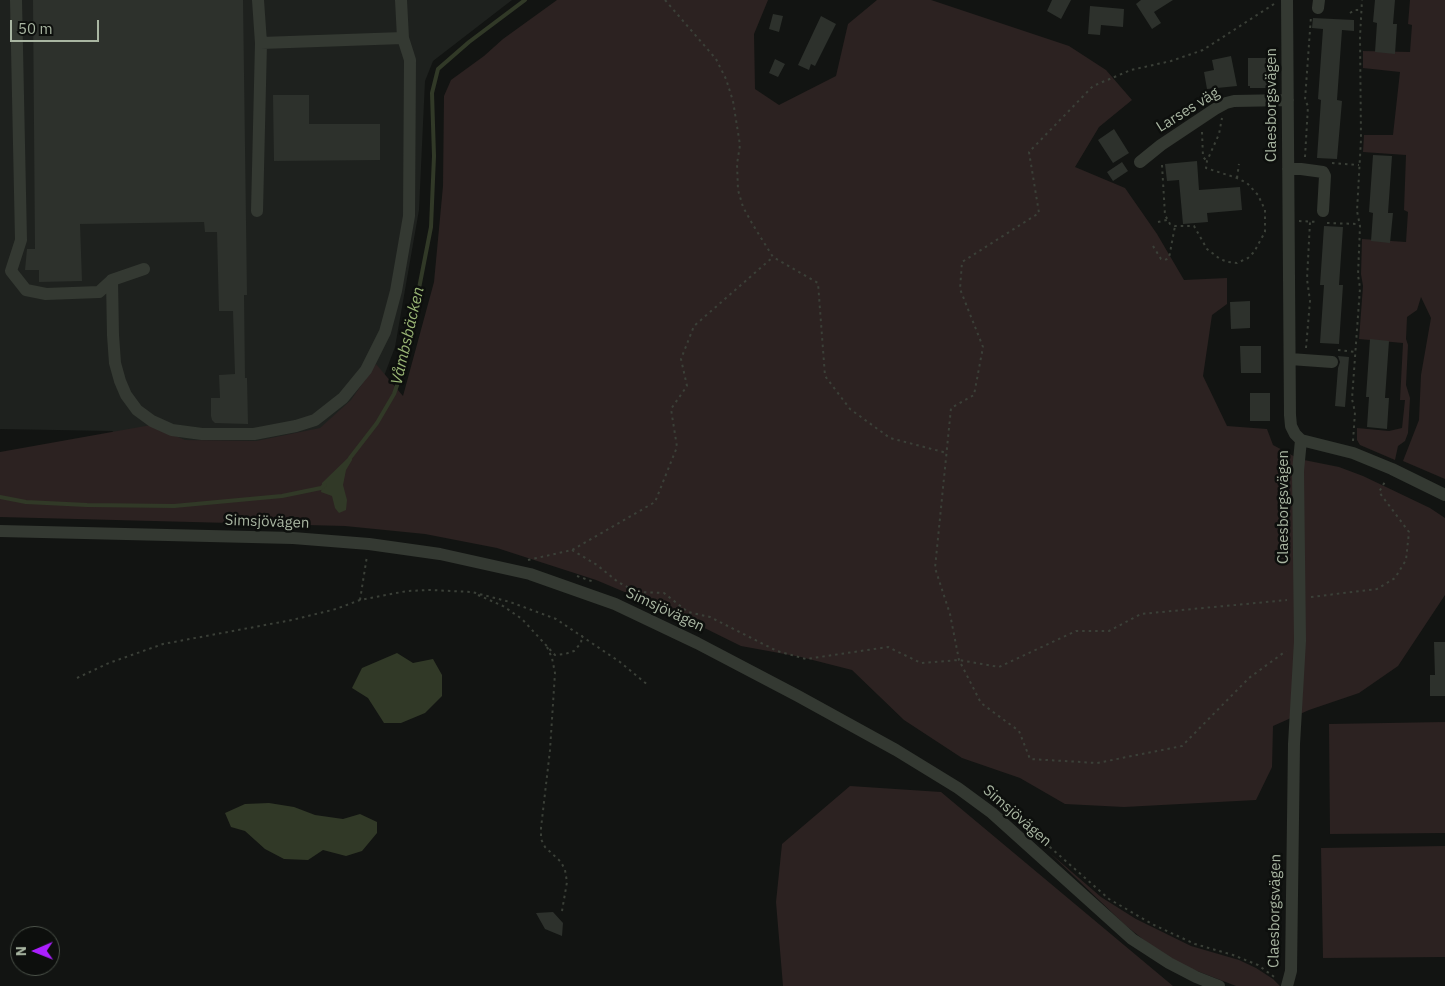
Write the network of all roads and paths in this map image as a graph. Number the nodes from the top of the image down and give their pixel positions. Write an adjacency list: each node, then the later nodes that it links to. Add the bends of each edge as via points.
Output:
1 (16, 0): 31 (street, via 21,240 11,271 26,290 46,294 100,292)
2 (258, 0): 12 (street)
3 (401, 0): 11 (street)
4 (665, 0): 29 (path, via 716,59 726,79 740,145 738,190 743,207)
5 (1280, 0): 36 (path, via 1203,50 1131,70 1093,86 1029,152 1039,213 962,262 960,289 983,347 974,395 951,408)
6 (1287, 0): 13 (street, Claesborgsvägen)
7 (1362, 0): 9 (path)
8 (1318, 4): 20 (path, via 1310,16 1304,161)
9 (1361, 10): 10 (path); 37 (path, via 1357,211 1360,288 1352,399 1355,412)
10 (1350, 13)
11 (403, 38): 12 (street); 31 (street, via 410,60 409,216 385,332 366,370 343,398 315,420 254,434 202,434 172,430 152,421 137,410 120,381 115,363)
12 (261, 44): 22 (street)
13 (1288, 100): 14 (street, Larses väg); 20 (street, Claesborgsvägen)
14 (1224, 104): 15 (street, Larses väg); 16 (path, via 1219,134)
15 (1200, 119): 16 (path, via 1203,157); 17 (street, Larses väg)
16 (1207, 161): 21 (path, via 1206,168)
17 (1140, 162)
18 (1239, 164): 21 (path)
19 (1162, 165): 24 (path)
20 (1295, 169): 23 (street, via 1323,172); 33 (street, Claesborgsvägen)
21 (1237, 178): 27 (path, via 1258,195 1265,210 1265,232 1248,258 1237,263 1220,259 1207,249 1194,226)
22 (257, 211)
23 (1323, 211)
24 (1167, 220): 25 (path); 27 (path)
25 (1158, 222)
26 (1310, 222): 32 (path, via 1306,279 1310,301)
27 (1174, 226): 28 (path, via 1169,258 1161,260)
28 (1153, 246)
29 (773, 257): 36 (path, via 818,283 825,376 850,409 890,438); 42 (path, via 694,326 680,359 687,386 671,409 677,446 655,502)
30 (144, 270): 31 (street)
31 (112, 280)
32 (1306, 348)
33 (1290, 359): 34 (street); 35 (street, Claesborgsvägen, via 1290,420 1294,434)
34 (1332, 362)
35 (1301, 440): 37 (street); 47 (street, Claesborgsvägen, via 1298,471)
36 (947, 453): 52 (path, via 935,568 950,614)
37 (1353, 453): 38 (street)
38 (1392, 469): 39 (street); 47 (path, via 1380,492 1409,532 1406,560 1396,578 1377,589)
39 (1445, 495)
40 (0, 531): 41 (street, Simsjövägen, via 293,538)
41 (369, 544): 48 (path); 58 (street, Simsjövägen, via 440,554 530,574 615,604 697,643 896,750 958,788 992,813 1132,939 1169,964)
42 (572, 550): 43 (path, via 526,561); 52 (path, via 637,592 664,593 688,612 710,617 777,651 806,658 888,647 921,663)
43 (536, 564)
44 (571, 575): 45 (path)
45 (598, 584)
46 (472, 592): 48 (path, via 407,591); 49 (path, via 556,619); 51 (path, via 522,619)
47 (1301, 599): 50 (street, Claesborgsvägen); 52 (path, via 1141,614 1109,631 1076,631 999,667)
48 (360, 600): 53 (path, via 292,620 163,644)
49 (582, 635): 51 (path, via 582,643 574,651 555,654); 54 (path)
50 (1300, 641): 52 (path, via 1249,678 1182,746 1097,763 1030,759 1019,731 981,703); 57 (street, Claesborgsvägen, via 1294,744 1291,971)
51 (547, 648): 56 (path, via 555,672 541,839 565,870 567,882)
52 (959, 660)
53 (77, 678)
54 (650, 686)
55 (1030, 830): 57 (path, via 1109,899 1195,944 1258,965)
56 (562, 911)
57 (1282, 983)
58 (1219, 986)

